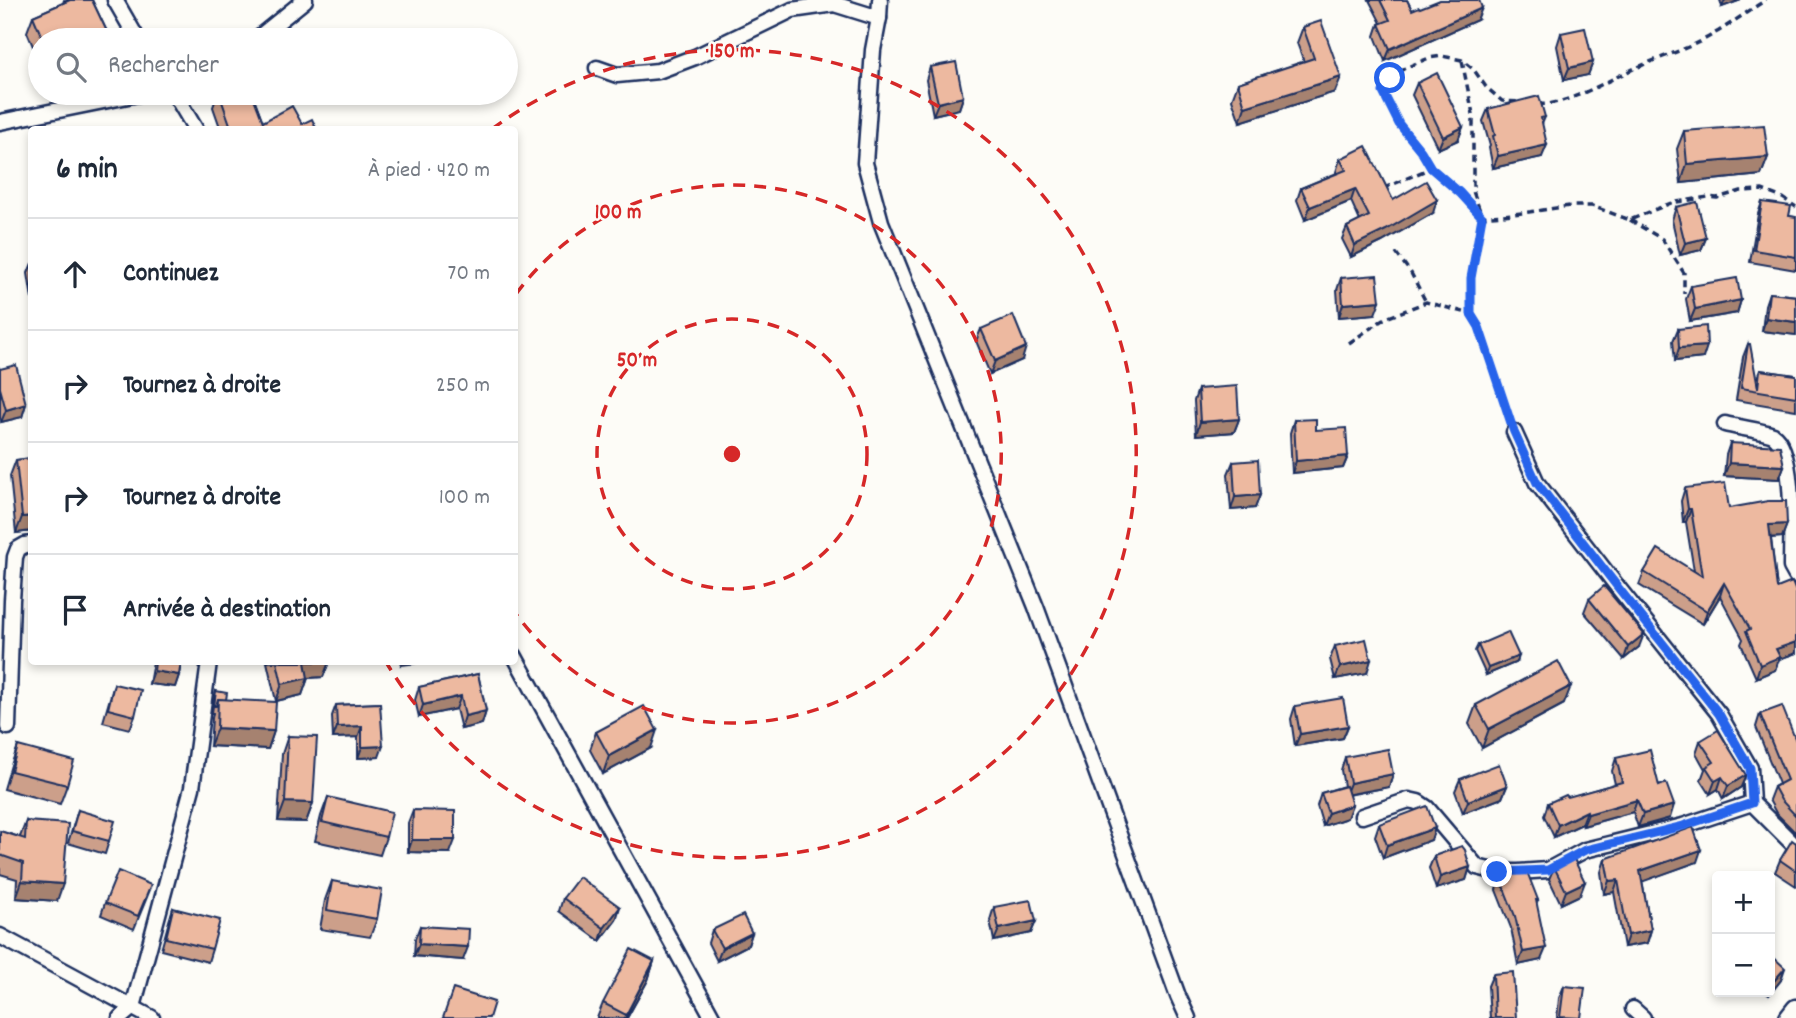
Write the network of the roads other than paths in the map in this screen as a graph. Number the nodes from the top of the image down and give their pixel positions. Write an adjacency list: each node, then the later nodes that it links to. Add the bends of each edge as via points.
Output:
1 (115, 0): 5 (street)
2 (305, 0): 6 (street)
3 (880, 0): 4 (street)
4 (879, 18): 7 (street, via 834,4 792,10 658,71 617,75); 28 (street, via 865,163 881,222 1036,607)
5 (131, 28)
6 (270, 28)
7 (597, 68)
8 (84, 105): 10 (street)
9 (181, 105): 11 (street)
10 (0, 122)
11 (195, 126)
12 (1725, 424): 15 (street, via 1771,434 1786,449 1793,482 1790,567)
13 (1514, 432): 19 (street, via 1537,483 1719,714 1750,768)
14 (28, 545): 18 (street, via 15,557)
15 (1796, 576)
16 (518, 662): 27 (street)
17 (209, 665): 23 (street, via 192,788)
18 (8, 727)
19 (1752, 803): 20 (street, via 1585,850 1548,870 1518,872 1476,867 1418,802 1409,800); 21 (street)
20 (1362, 816)
21 (1796, 847)
22 (0, 936): 23 (street)
23 (133, 1007): 25 (street); 26 (street)
24 (1796, 1009): 29 (street)
25 (120, 1018)
26 (152, 1018)
27 (713, 1018)
28 (1188, 1018)
29 (1789, 1018)

